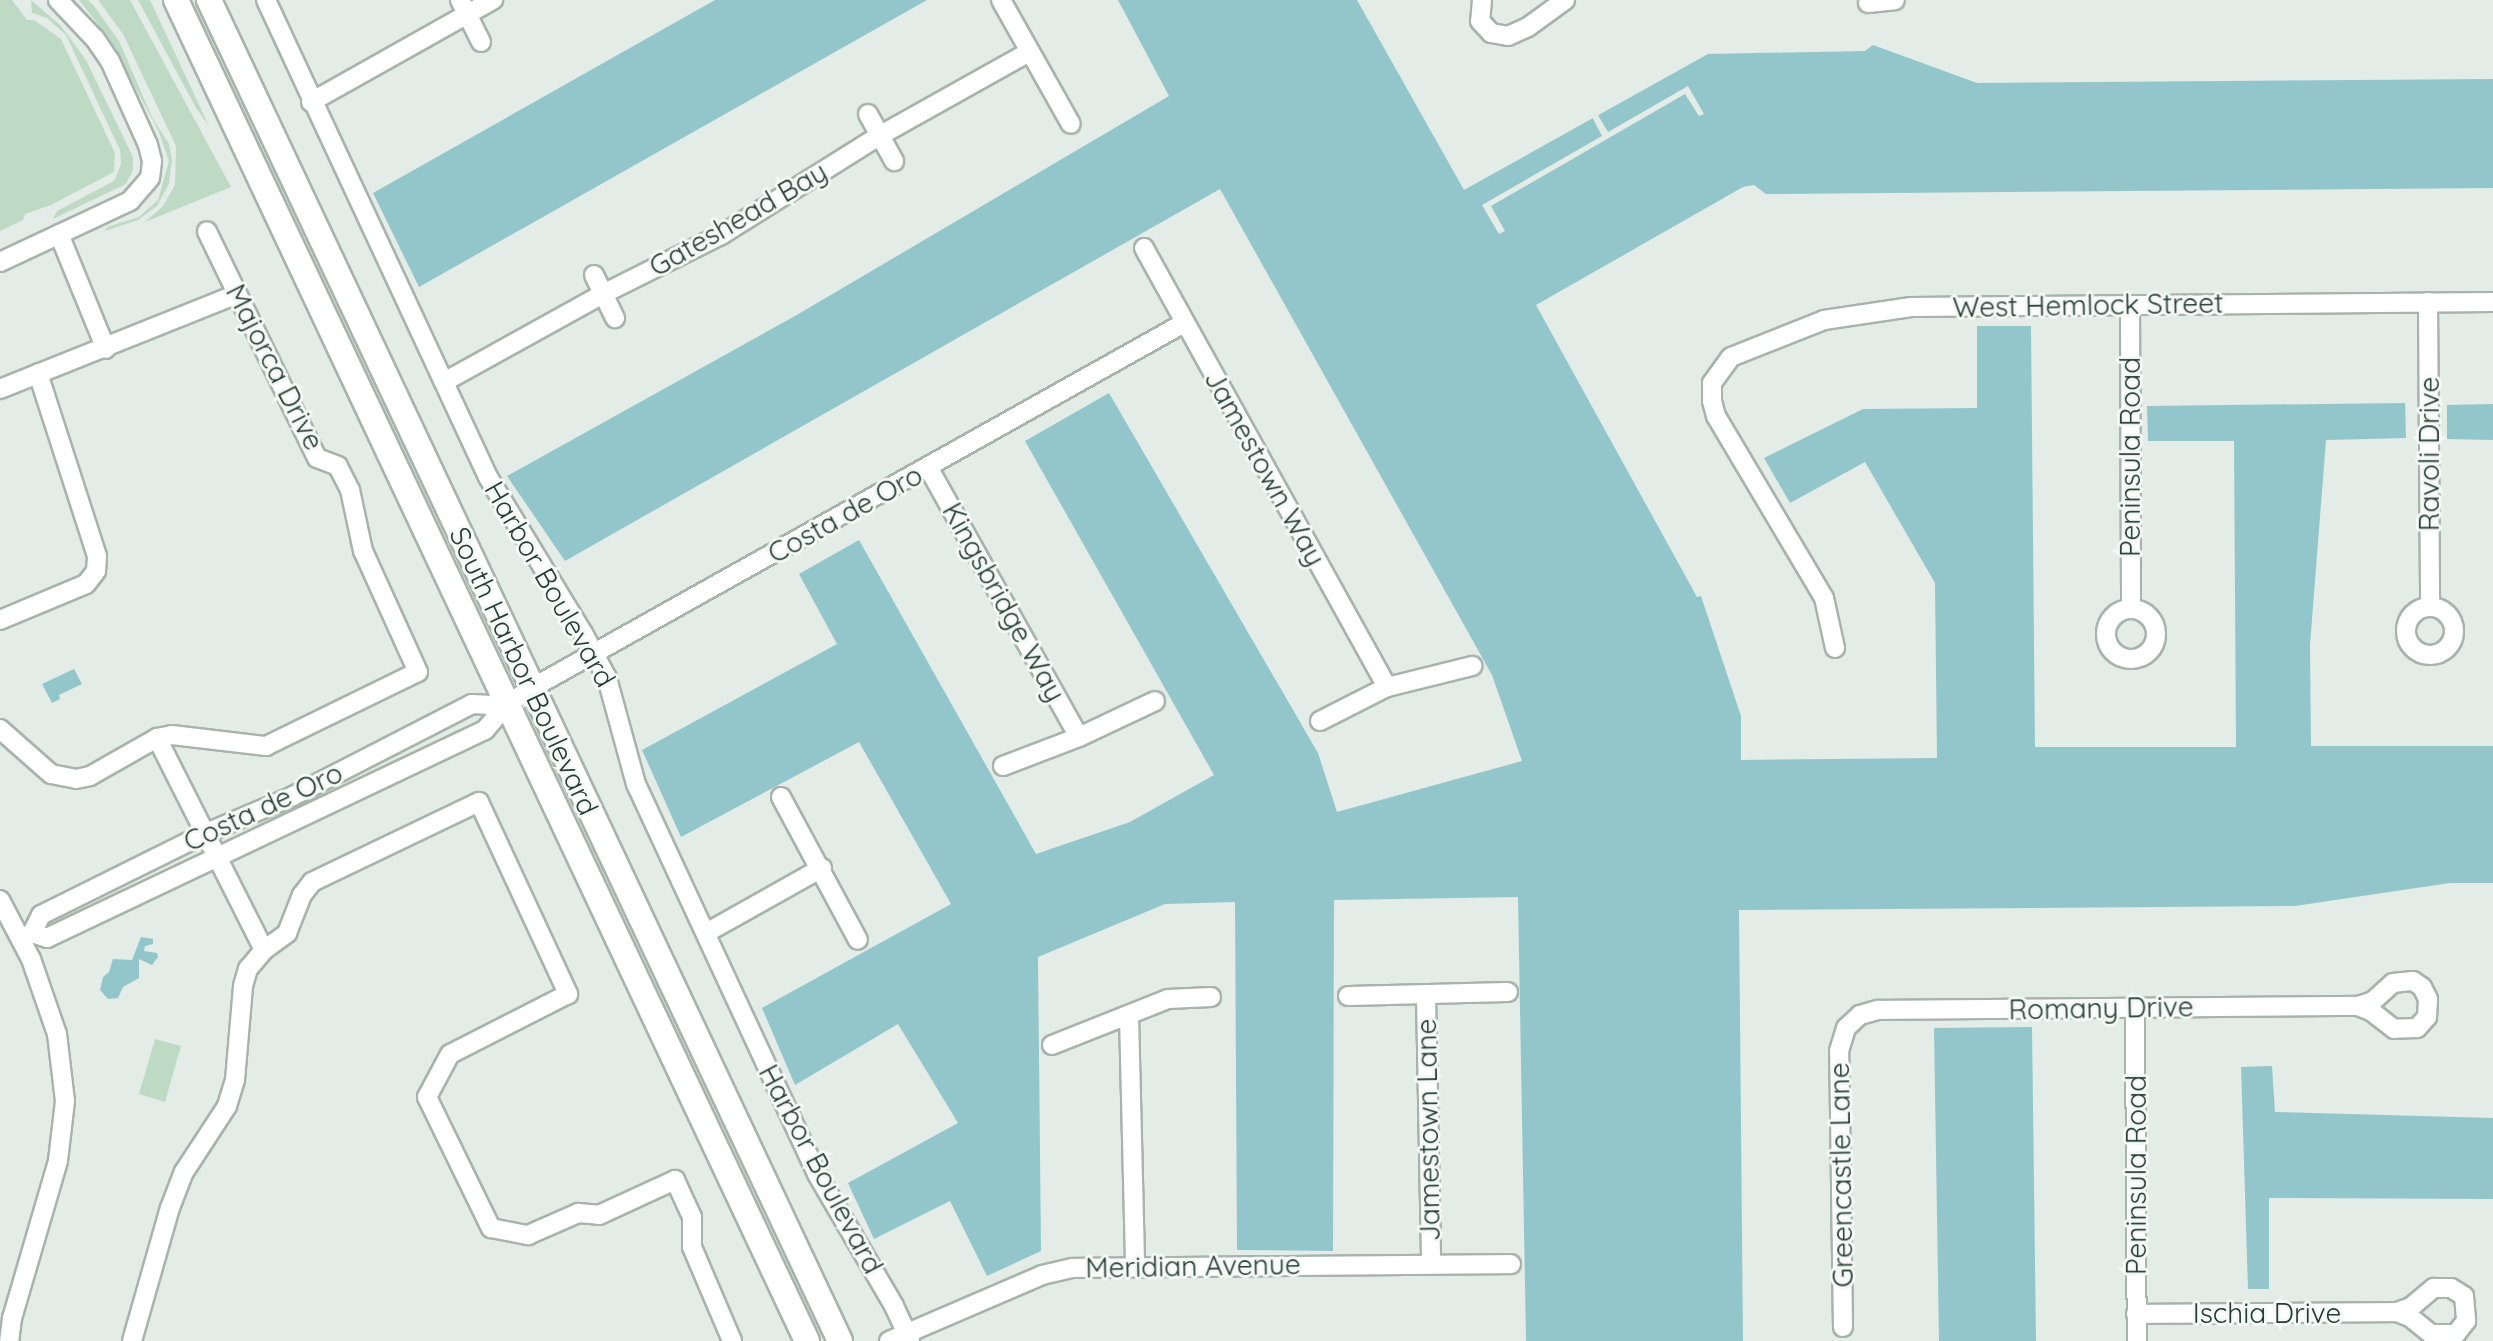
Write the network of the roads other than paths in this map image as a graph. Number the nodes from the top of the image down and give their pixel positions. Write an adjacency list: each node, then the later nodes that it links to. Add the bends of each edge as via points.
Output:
1 (58, 0): 20 (street, via 110,61 152,161 150,178 130,201)
2 (176, 0): 45 (main road, South Harbor Boulevard)
3 (209, 0): 43 (main road, South Harbor Boulevard)
4 (266, 0): 14 (street, Harbor Boulevard)
5 (493, 0): 11 (street)
6 (1001, 0): 13 (street)
7 (1482, 0): 8 (street, via 1480,21 1491,33 1508,36)
8 (1565, 0)
9 (1895, 0): 10 (street)
10 (1868, 3)
11 (464, 7): 12 (street); 14 (street)
12 (481, 42)
13 (1029, 52): 16 (street); 17 (street, Gateshead Bay)
14 (311, 102): 33 (street, Harbor Boulevard)
15 (868, 114): 17 (street)
16 (1071, 124)
17 (879, 136): 18 (street); 25 (street, Gateshead Bay, via 721,235)
18 (894, 161)
19 (207, 231): 24 (street, Majorca Drive)
20 (59, 234): 22 (street); 31 (street)
21 (1144, 248): 30 (street, Jamestown Way)
22 (0, 262)
23 (594, 275): 25 (street)
24 (237, 294): 31 (street); 49 (street, Majorca Drive, via 317,458 338,466 350,490 363,551 418,672 266,746 185,734)
25 (603, 294): 29 (street); 33 (street, Gateshead Bay)
26 (2428, 302): 27 (street, West Hemlock Street); 28 (street, West Hemlock Street); 36 (street, Ravoli Drive)
27 (2493, 302)
28 (2130, 305): 37 (street, Peninsula Road); 39 (street, West Hemlock Street, via 1911,307 1855,313 1731,357 1717,373 1711,389 1716,416 1824,598)
29 (615, 318)
30 (1184, 323): 35 (street, Costa de Oro); 42 (street, Jamestown Way)
31 (106, 349): 32 (street)
32 (38, 373): 34 (street); 38 (street, via 97,556 96,571 86,584)
33 (444, 382): 40 (street, Harbor Boulevard, via 488,477)
34 (0, 389)
35 (928, 467): 40 (street, Costa de Oro); 48 (street, Kingsbridge Way)
36 (2430, 607)
37 (2131, 609)
38 (0, 620)
39 (1835, 648)
40 (595, 655): 43 (street, Costa de Oro); 56 (street, Harbor Boulevard, via 617,704 636,784)
41 (1472, 666): 42 (street)
42 (1387, 687): 46 (street)
43 (532, 688): 45 (street, Costa de Oro); 80 (main road, South Harbor Boulevard)
44 (1155, 701): 48 (street)
45 (505, 706): 52 (street, Costa de Oro, via 472,704 293,796); 53 (street, Costa de Oro, via 485,730); 79 (main road, South Harbor Boulevard)
46 (1320, 721)
47 (0, 729): 49 (street, via 51,774 76,779)
48 (1079, 737): 50 (street)
49 (157, 738): 52 (street)
50 (1003, 766)
51 (781, 797): 54 (street)
52 (204, 834): 53 (street); 57 (street, Costa de Oro, via 41,915)
53 (216, 858): 57 (street, Costa de Oro, via 47,938); 59 (street)
54 (822, 868): 56 (street); 58 (street)
55 (0, 900): 57 (street)
56 (706, 933): 75 (street, Harbor Boulevard, via 817,1174 894,1306)
57 (27, 936): 76 (street, via 57,1034 65,1101 58,1161)
58 (858, 940)
59 (264, 950): 77 (street, via 248,969 243,986 235,1080 227,1106 184,1172); 78 (street, via 287,933 312,882 479,802 568,994 450,1054 427,1097 491,1228 528,1235 578,1213 599,1215 675,1180 692,1217 692,1247)
60 (1508, 992): 62 (street, Jamestown Lane)
61 (1348, 996): 62 (street, Jamestown Lane)
62 (1426, 996): 69 (street, Jamestown Lane)
63 (1211, 997): 66 (street, via 1168,999)
64 (2358, 1006): 65 (street, Romany Drive)
65 (2135, 1008): 67 (street, Romany Drive, via 1878,1010); 73 (street, Peninsula Road)
66 (1129, 1016): 68 (street); 71 (street)
67 (1849, 1025): 74 (street, Greencastle Lane, via 1839,1051)
68 (1052, 1045)
69 (1431, 1264): 70 (street, Meridian Avenue); 71 (street, Meridian Avenue)
70 (1511, 1264)
71 (1135, 1266): 75 (street, Meridian Avenue, via 1072,1268 1042,1275)
72 (2397, 1312): 73 (street, Ischia Drive)
73 (2136, 1314): 81 (street, Peninsula Road)
74 (1843, 1327)
75 (902, 1338)
76 (9, 1341)
77 (132, 1341)
78 (732, 1341)
79 (807, 1341)
80 (840, 1341)
81 (2137, 1341)

